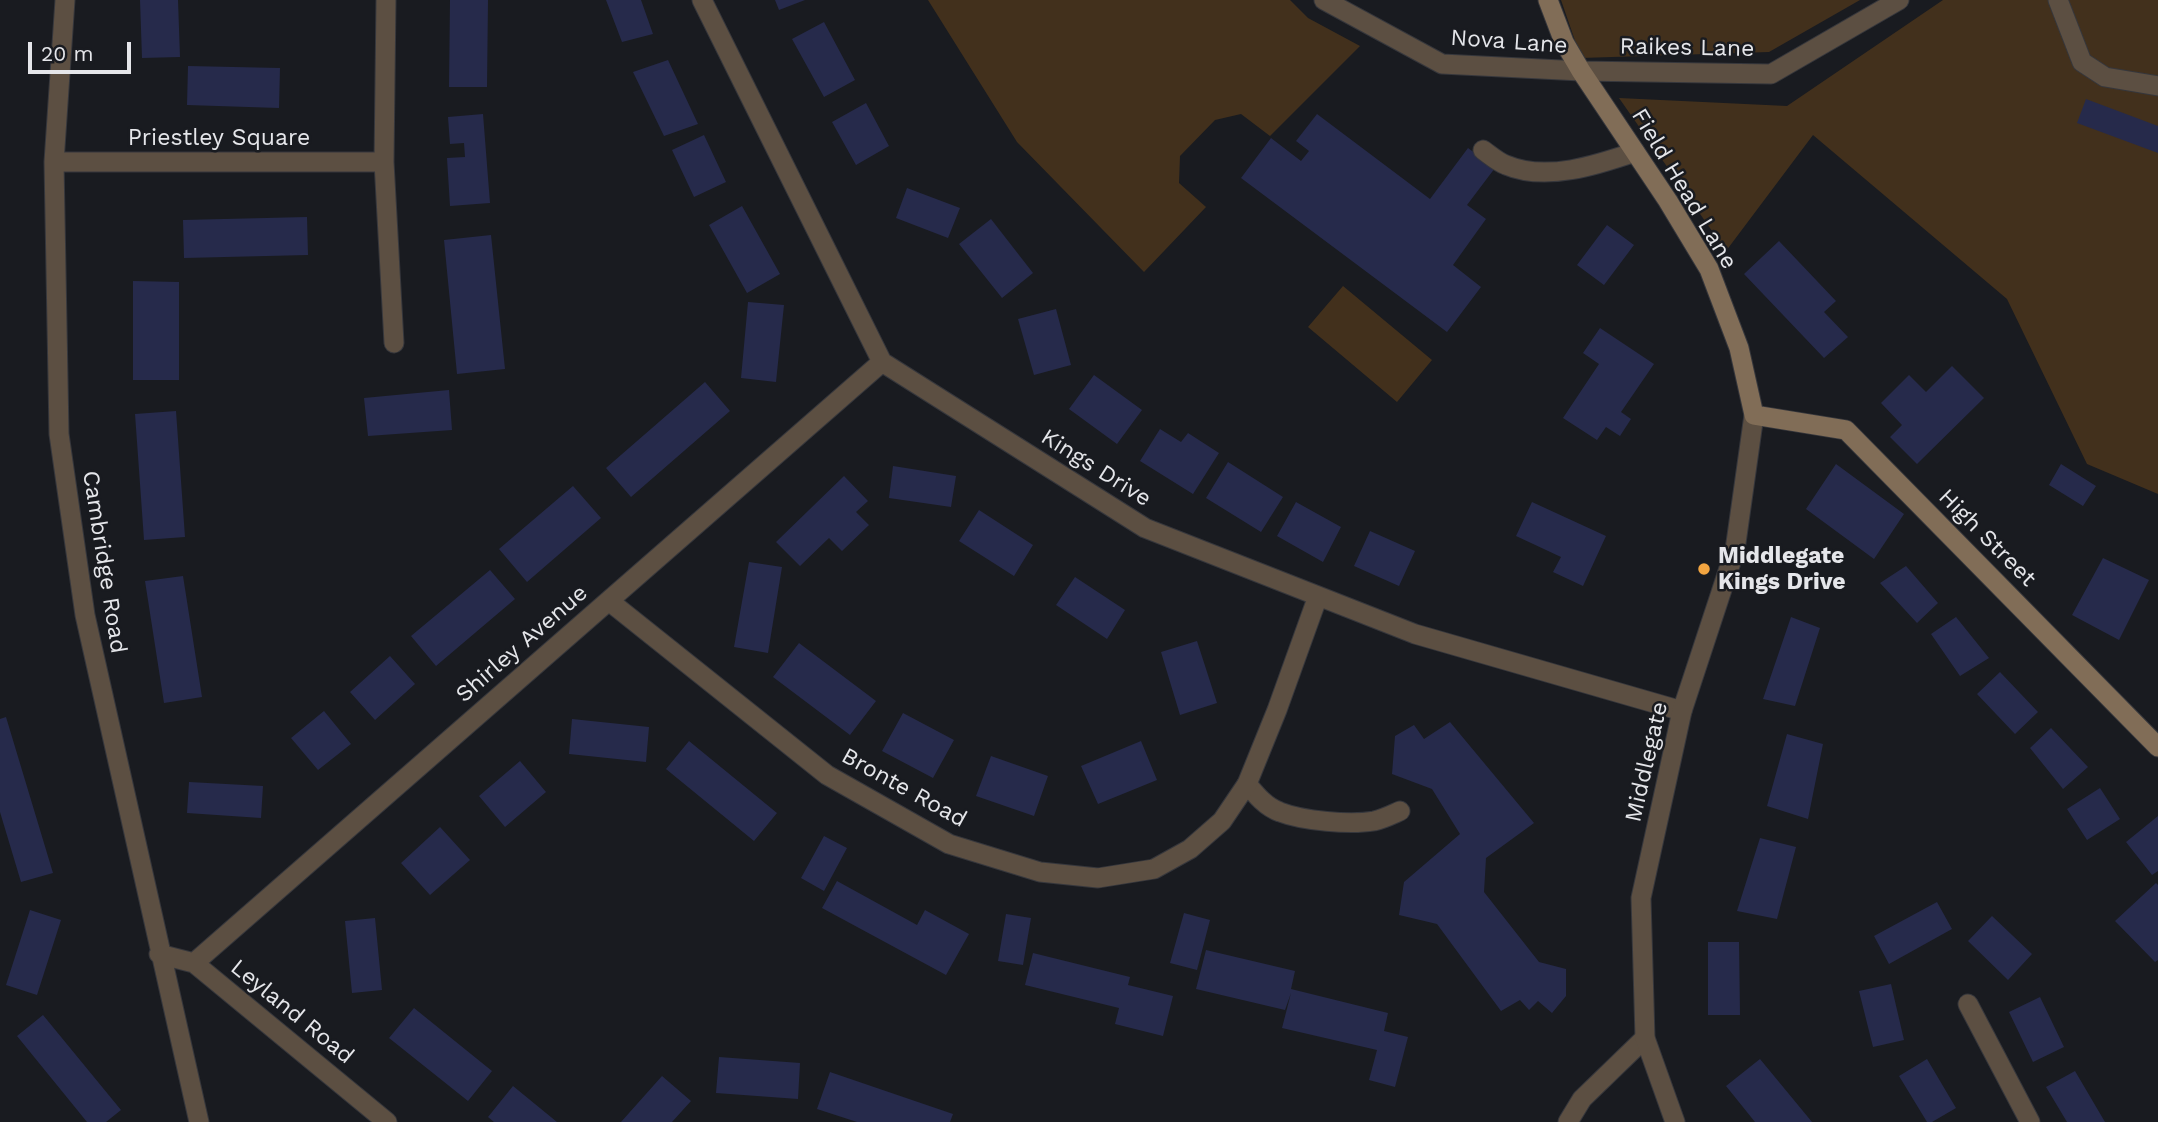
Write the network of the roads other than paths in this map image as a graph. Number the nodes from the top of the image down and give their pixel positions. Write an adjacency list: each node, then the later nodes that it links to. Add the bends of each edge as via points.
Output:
1 (65, 0): 13 (street, Cambridge Road)
2 (386, 0): 12 (street)
3 (702, 0): 15 (street)
4 (1324, 0): 8 (street, Nova Lane, via 1442,64)
5 (1548, 0): 8 (main road, Field Head Lane)
6 (1899, 0): 8 (street, Raikes Lane, via 1771,74)
7 (2058, 0): 9 (street, via 2082,62 2105,77)
8 (1581, 71): 11 (main road, Field Head Lane)
9 (2158, 86)
10 (1483, 150): 11 (street, via 1506,166 1534,171 1566,171)
11 (1635, 152): 16 (main road, Field Head Lane, via 1709,269 1739,348)
12 (384, 162): 13 (street, Priestley Square); 14 (street)
13 (54, 163): 23 (street, Cambridge Road, via 59,434 85,615)
14 (394, 343)
15 (882, 362): 17 (street, Kings Drive, via 1145,528); 18 (street, Shirley Avenue)
16 (1754, 415): 19 (street, Middlegate, via 1735,550); 20 (main road, High Street, via 1846,430)
17 (1318, 596): 19 (street, Kings Drive, via 1415,634); 21 (street, Bronte Road)
18 (609, 601): 21 (street, Bronte Road, via 827,775 949,844 1040,872 1098,878 1154,869 1190,849 1222,821); 24 (street, Shirley Avenue)
19 (1682, 710): 26 (street, Middlegate, via 1641,898)
20 (2158, 747)
21 (1247, 784): 22 (street, via 1267,805 1296,816 1361,822)
22 (1399, 811)
23 (159, 954): 24 (street, Leyland Road); 27 (street, Cambridge Road)
24 (194, 963): 28 (street, Leyland Road)
25 (1968, 1004): 31 (street)
26 (1645, 1038): 29 (street, via 1582,1099); 30 (street, Middlegate)
27 (199, 1122)
28 (387, 1122)
29 (1568, 1122)
30 (1675, 1122)
31 (2030, 1122)

